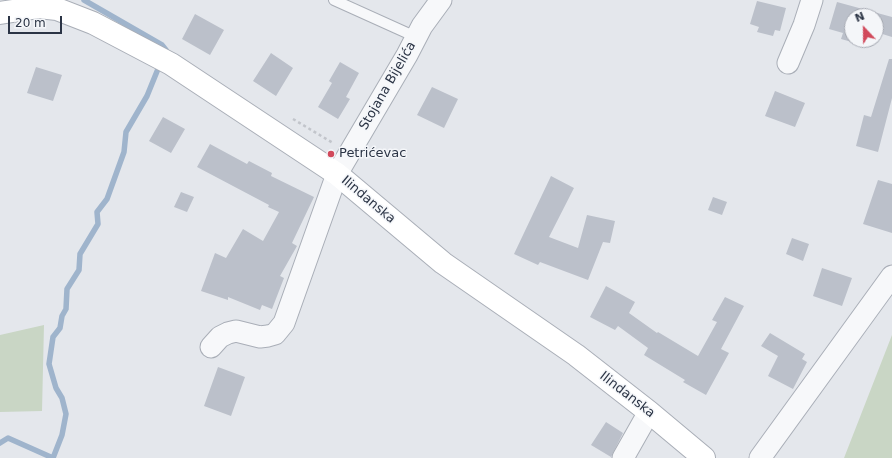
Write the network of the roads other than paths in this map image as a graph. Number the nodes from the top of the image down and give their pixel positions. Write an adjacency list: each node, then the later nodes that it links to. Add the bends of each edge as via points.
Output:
1 (334, 0): 5 (lane)
2 (441, 0): 5 (street, Stojana Bijelića)
3 (812, 0): 6 (street)
4 (0, 13): 7 (street, Ilindanska, via 39,7 57,9 93,23 171,64)
5 (416, 37): 7 (street, Stojana Bijelića)
6 (788, 63)
7 (337, 174): 9 (street, Stojana Bijelića, via 284,323 275,334 268,336 260,337 236,331 228,333); 10 (street, Ilindanska, via 443,263 576,355)
8 (892, 276): 13 (street)
9 (211, 347)
10 (649, 412): 11 (street); 12 (street, Ilindanska)
11 (623, 458)
12 (704, 458)
13 (760, 458)

